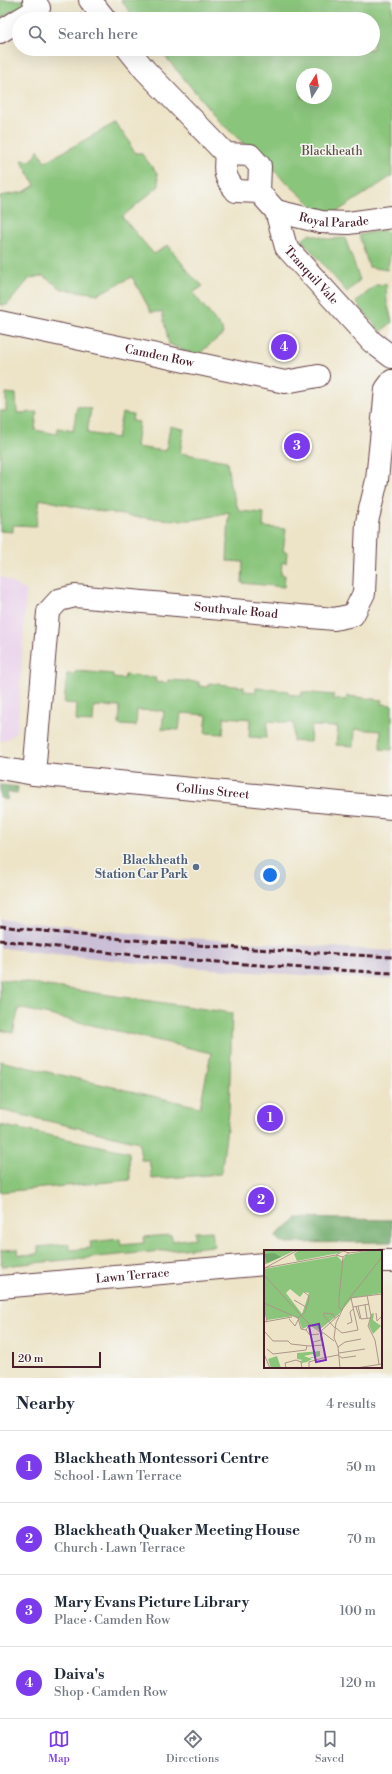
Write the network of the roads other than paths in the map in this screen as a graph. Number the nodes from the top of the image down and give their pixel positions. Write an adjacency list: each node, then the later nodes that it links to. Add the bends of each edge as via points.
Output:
1 (34, 0): 3 (street, via 39,8)
2 (90, 0): 4 (street)
3 (33, 12)
4 (99, 12)
5 (12, 25): 6 (street)
6 (0, 32)
7 (134, 56): 8 (street)
8 (226, 154): 9 (street, via 226,179 236,191); 9 (street, via 250,155 260,166)
9 (259, 192): 10 (street, Tranquil Vale)
10 (276, 211): 11 (street, Royal Parade, via 321,222 348,223); 13 (street, Tranquil Vale, via 286,247 368,338)
11 (392, 217)
12 (0, 322): 14 (street, Camden Row, via 285,382)
13 (392, 357)
14 (318, 376)
15 (392, 382): 17 (street, Southvale Road, via 386,388 377,480 367,522 364,593 353,615 334,618 75,596 59,600 48,612)
16 (0, 768): 17 (street, Collins Street)
17 (34, 774): 18 (street, Collins Street)
18 (392, 808)
19 (392, 1260): 20 (street)
20 (382, 1261)
21 (258, 1265): 22 (street, Lawn Terrace)
22 (0, 1287)

